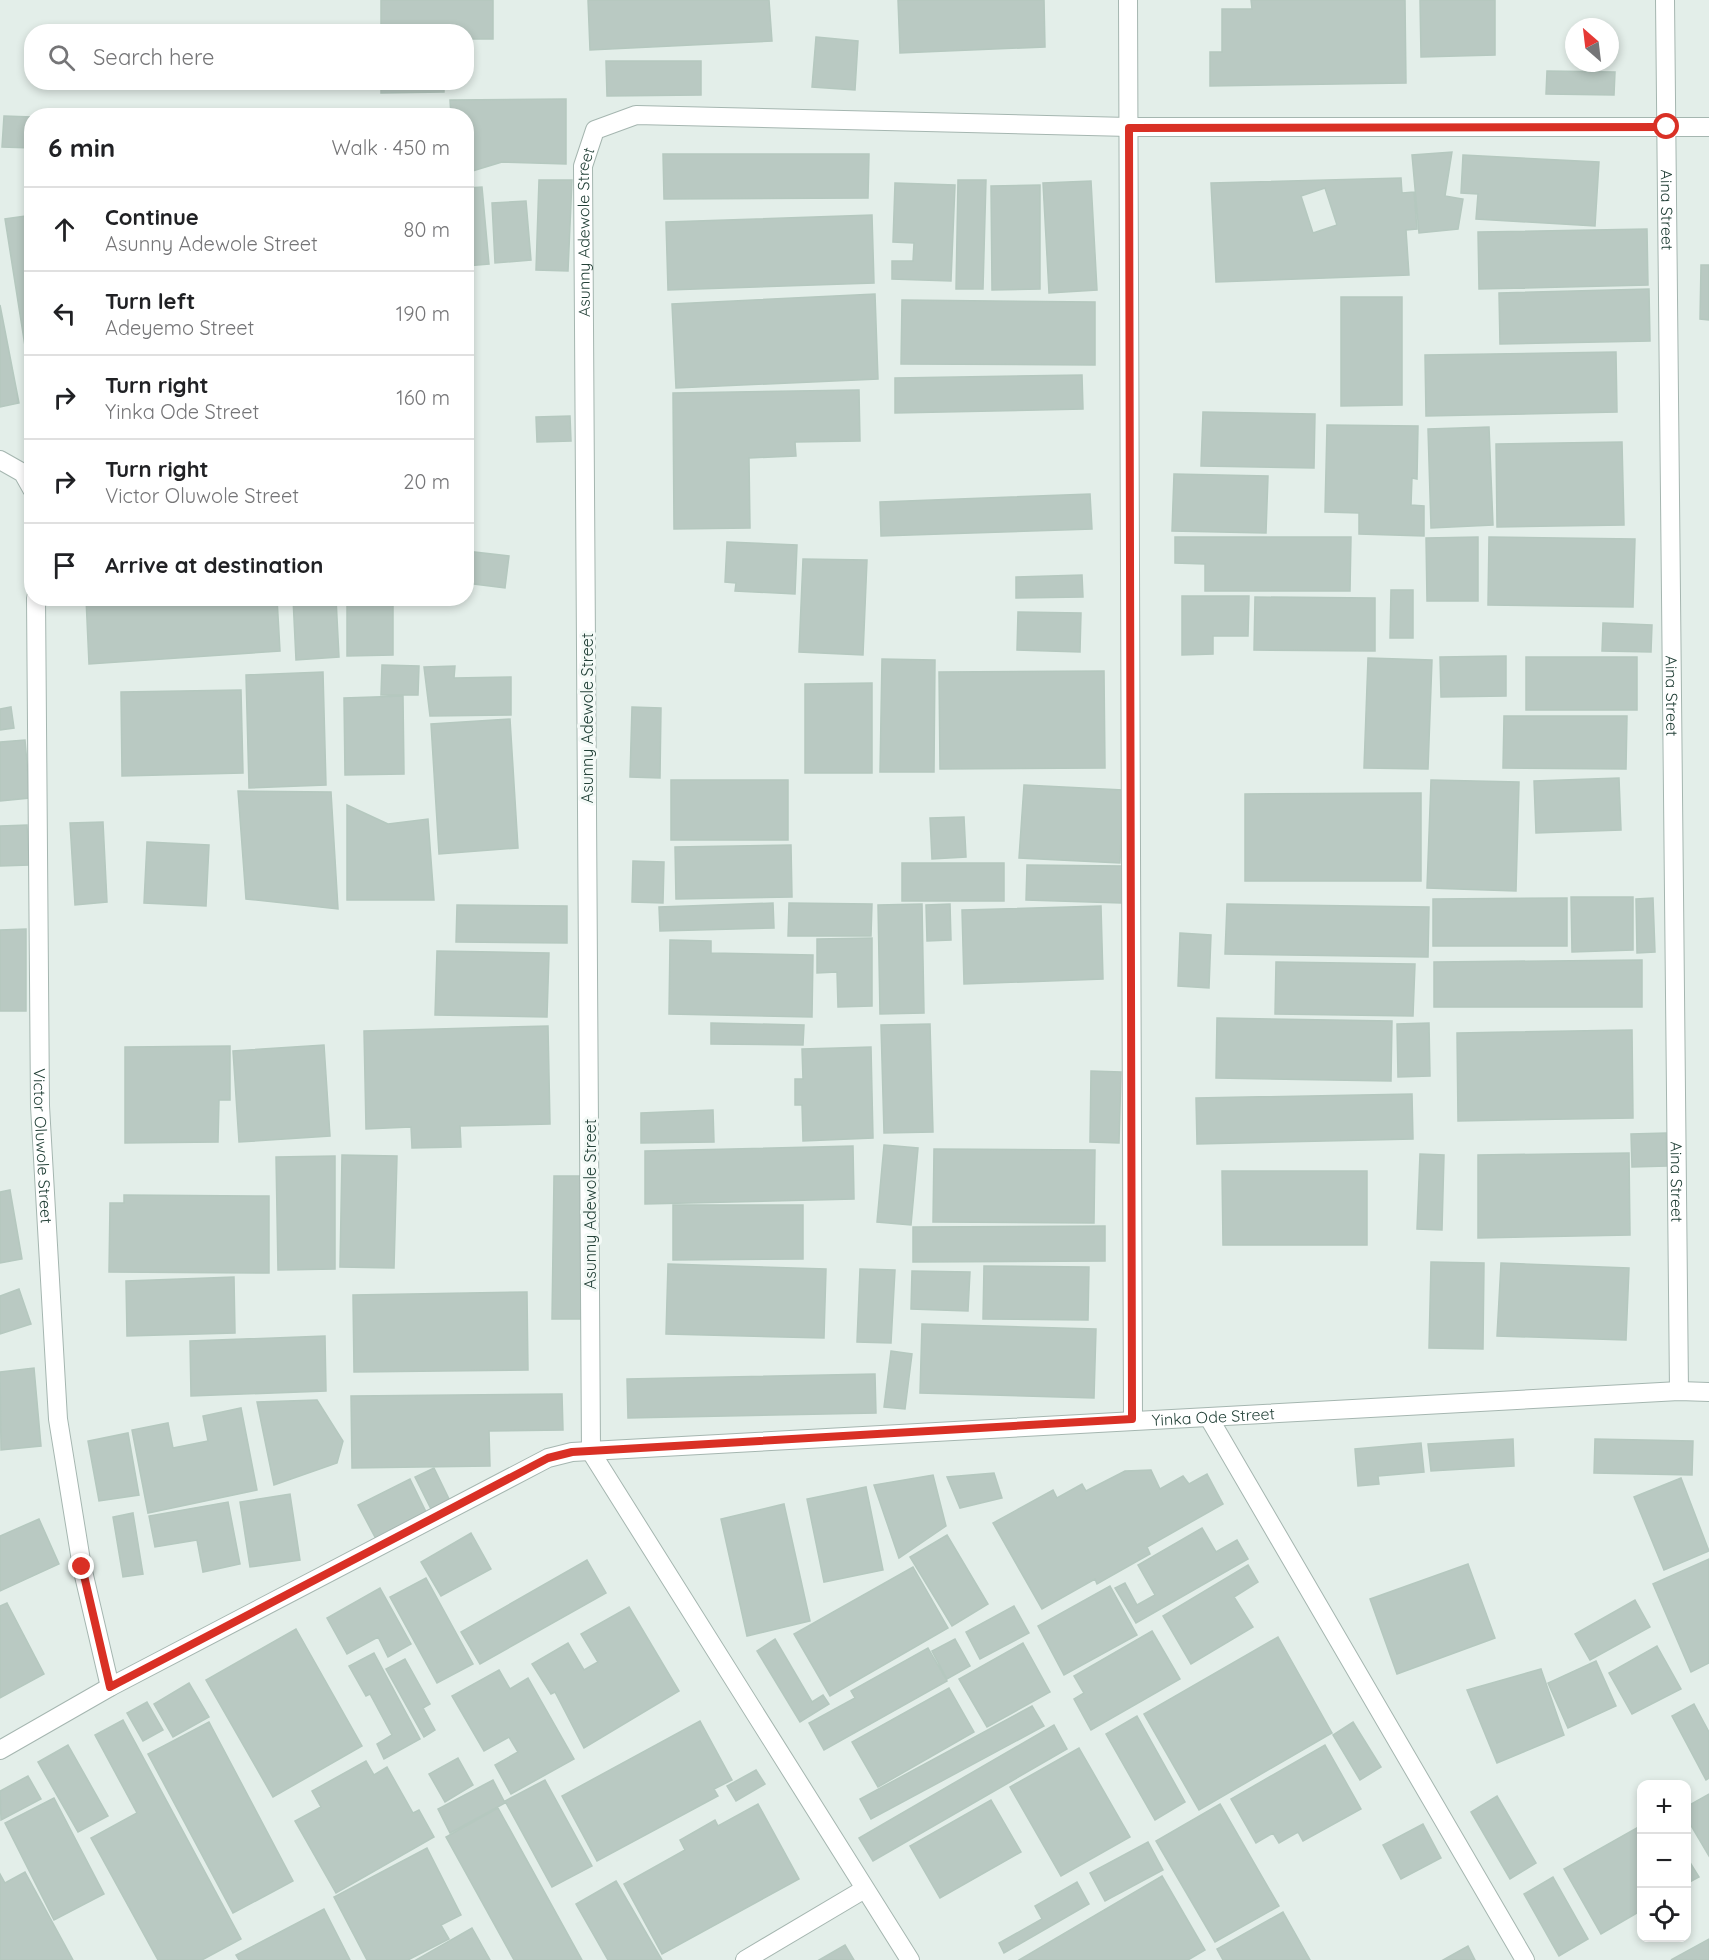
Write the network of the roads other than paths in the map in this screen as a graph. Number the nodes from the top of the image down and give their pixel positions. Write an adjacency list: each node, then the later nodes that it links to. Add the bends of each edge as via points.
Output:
1 (1128, 0): 5 (street)
2 (1665, 0): 3 (street, Aina Street)
3 (1667, 127): 4 (street, Asunny Adewole Street); 5 (street, Asunny Adewole Street); 9 (street, Aina Street)
4 (1709, 127)
5 (1129, 128): 12 (street); 13 (street, Asunny Adewole Street, via 636,115 595,130 583,166)
6 (0, 460): 7 (street)
7 (24, 475)
8 (36, 606): 14 (street, Victor Oluwole Street, via 40,1106 58,1419 82,1567)
9 (1679, 1391): 10 (street, Yinka Ode Street); 11 (street, Yinka Ode Street)
10 (1709, 1392)
11 (1209, 1418): 12 (street, Yinka Ode Street); 19 (street)
12 (1132, 1419): 13 (street, Yinka Ode Street)
13 (591, 1452): 14 (street, Yinka Ode Street, via 548,1458); 16 (street)
14 (110, 1687): 15 (street, Yinka Ode Street)
15 (0, 1750)
16 (863, 1890): 17 (street); 18 (street)
17 (745, 1960)
18 (910, 1960)
19 (1525, 1960)

